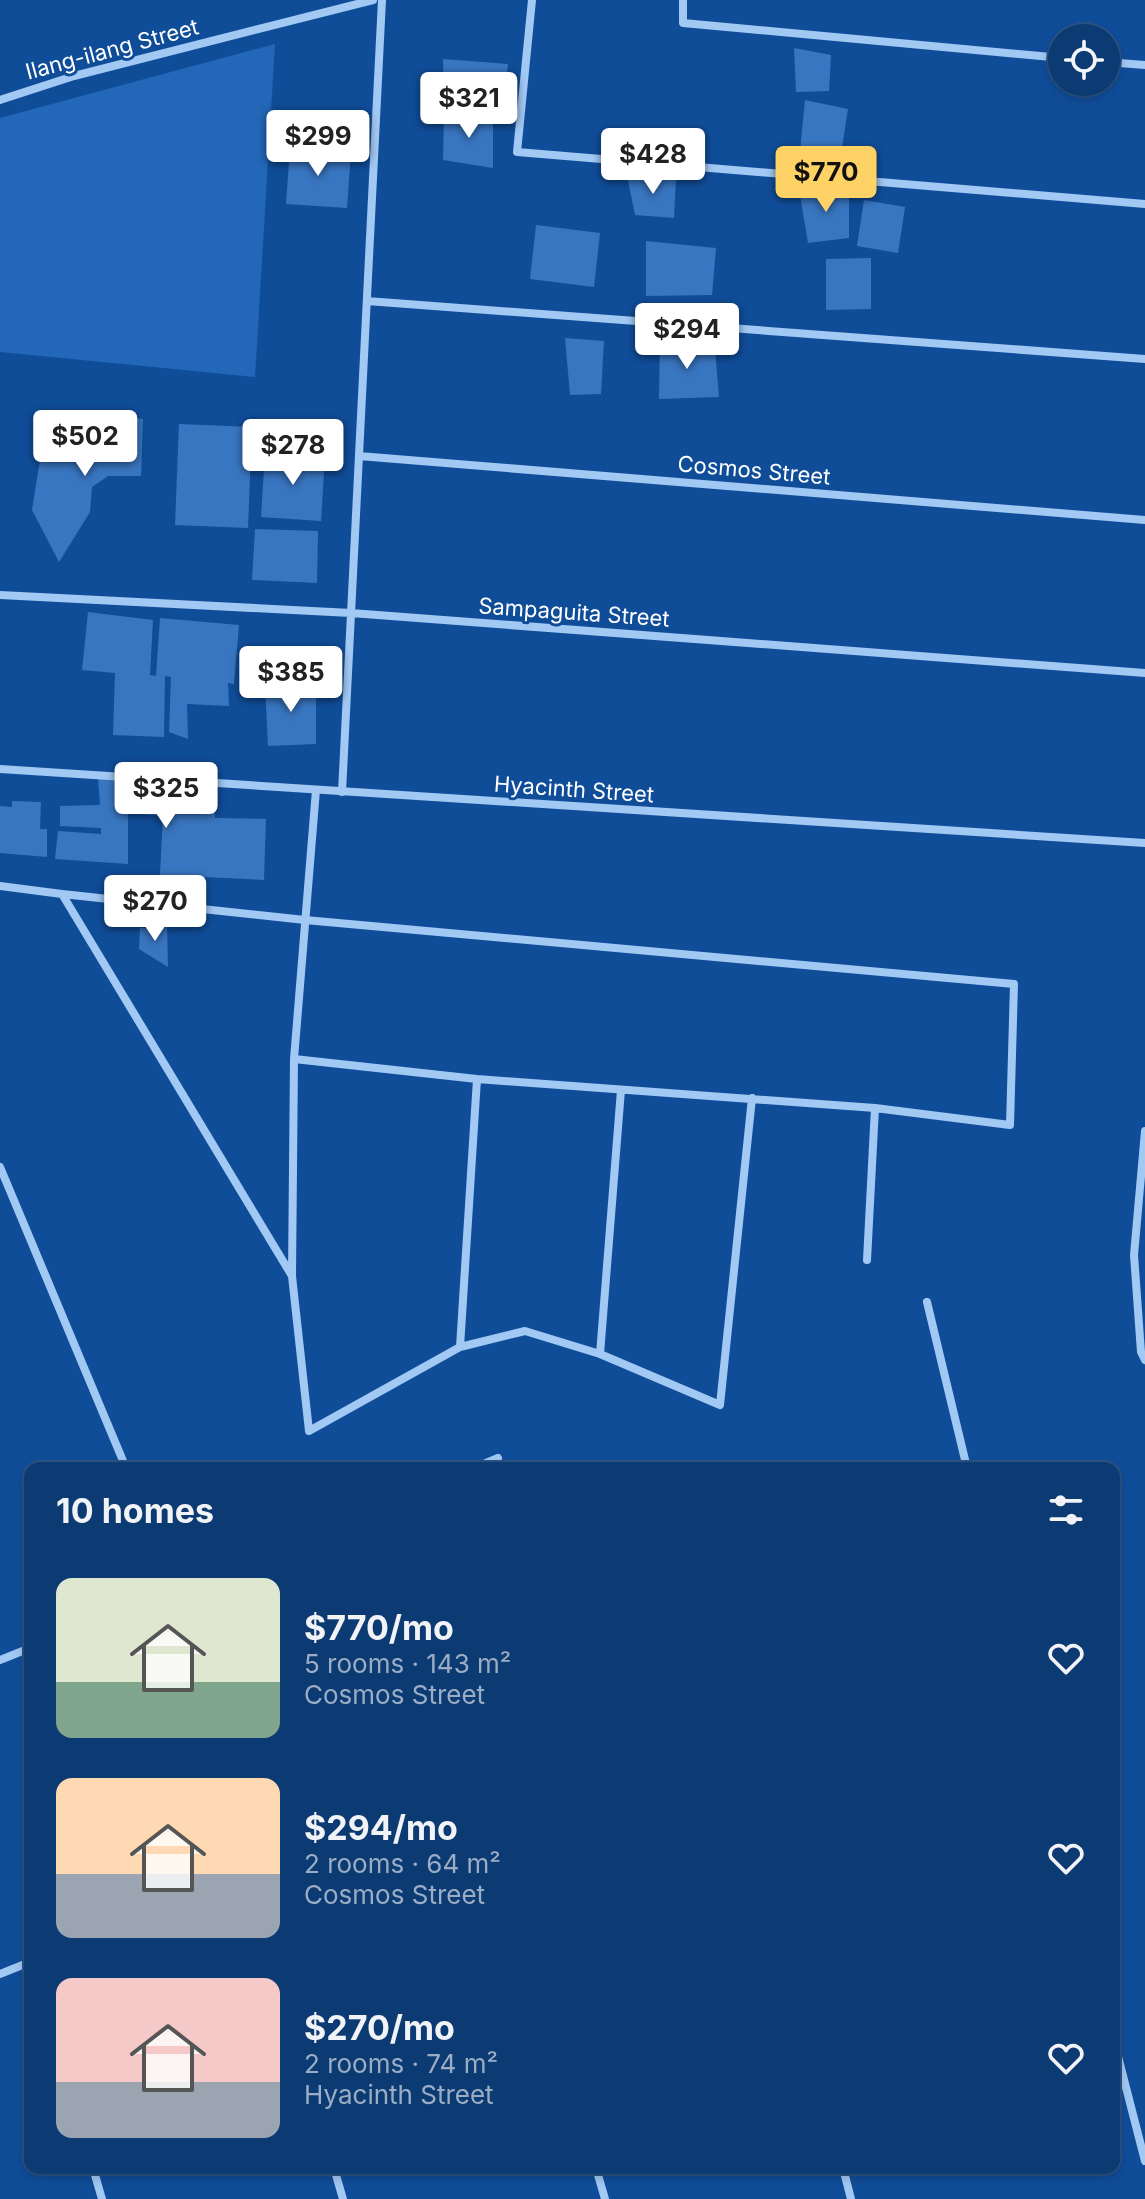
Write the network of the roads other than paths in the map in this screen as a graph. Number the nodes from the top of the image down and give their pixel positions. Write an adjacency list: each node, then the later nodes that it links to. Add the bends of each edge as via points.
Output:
1 (373, 0): 8 (street, Ilang-ilang Street, via 74,76)
2 (382, 0): 10 (street)
3 (532, 0): 9 (street, via 517,152)
4 (683, 0): 5 (street, via 683,23)
5 (1048, 57)
6 (1120, 63): 7 (street)
7 (1145, 65)
8 (0, 100)
9 (1145, 204)
10 (367, 301): 11 (street); 12 (street)
11 (1145, 359)
12 (359, 456): 13 (street, Cosmos Street); 15 (street)
13 (1145, 520)
14 (0, 595): 15 (street, Sampaguita Street)
15 (351, 613): 16 (street, Sampaguita Street); 19 (street)
16 (1145, 673)
17 (0, 769): 18 (street, Hyacinth Street)
18 (316, 790): 19 (street, Hyacinth Street); 23 (street)
19 (342, 792): 20 (street, Hyacinth Street)
20 (1145, 843)
21 (0, 886): 22 (street)
22 (62, 894): 23 (street); 32 (street)
23 (305, 920): 24 (street); 28 (street, via 1014,984 1010,1125)
24 (294, 1059): 25 (street); 32 (street)
25 (477, 1079): 26 (street); 34 (street)
26 (621, 1090): 27 (street); 35 (street)
27 (752, 1098): 28 (street); 35 (street, via 720,1405)
28 (875, 1108): 31 (street)
29 (1145, 1131): 36 (street, via 1134,1255)
30 (0, 1167): 38 (street)
31 (867, 1260)
32 (292, 1276): 34 (street, via 309,1431)
33 (927, 1302): 40 (street)
34 (460, 1347): 35 (street, via 525,1331)
35 (600, 1354)
36 (1145, 1360)
37 (498, 1458): 39 (street)
38 (123, 1462)
39 (488, 1462)
40 (966, 1462)
41 (24, 1650): 42 (street)
42 (0, 1660)
43 (24, 1964): 44 (street)
44 (0, 1974)
45 (1120, 2064): 46 (street)
46 (1145, 2161)
47 (95, 2174): 51 (street)
48 (336, 2174): 52 (street)
49 (598, 2174): 53 (street)
50 (845, 2174): 54 (street)
51 (102, 2199)
52 (343, 2199)
53 (605, 2199)
54 (851, 2199)

